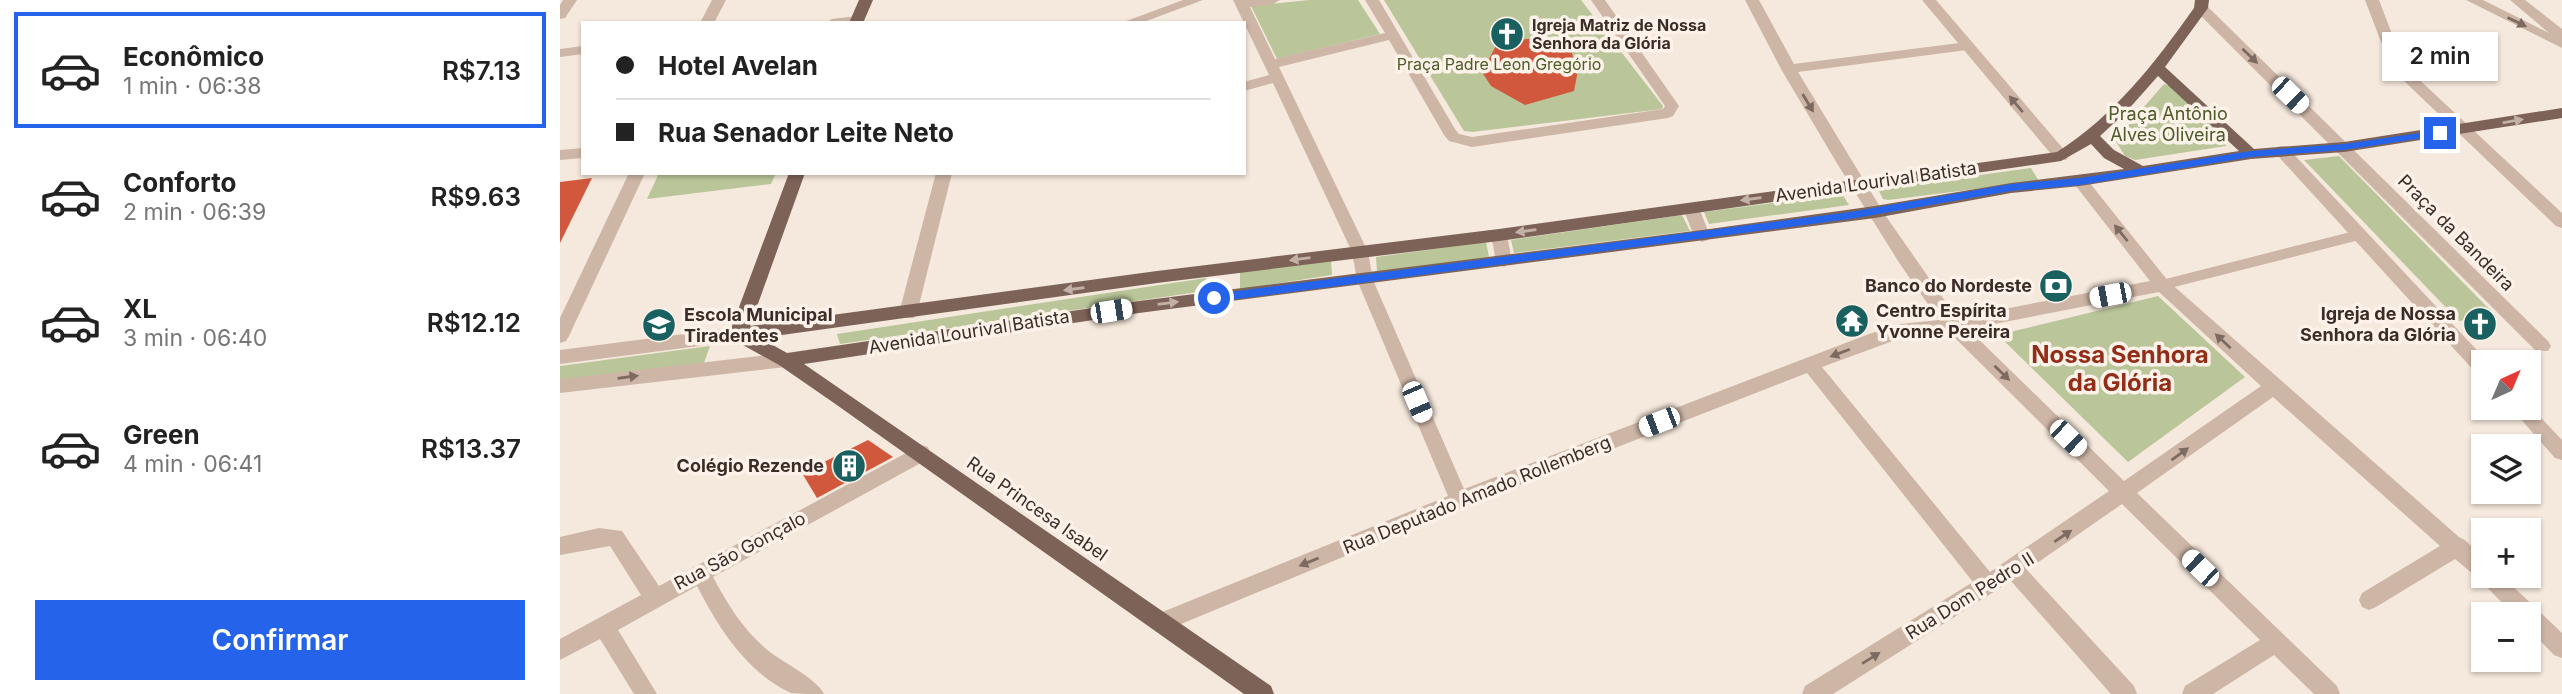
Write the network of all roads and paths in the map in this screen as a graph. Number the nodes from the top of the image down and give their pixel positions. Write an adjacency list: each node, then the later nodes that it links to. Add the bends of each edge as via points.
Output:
1 (570, 0): 15 (street)
2 (719, 0): 16 (street)
3 (866, 0): 17 (main road)
4 (1196, 0): 18 (street)
5 (1273, 0): 13 (street)
6 (1372, 0): 19 (street)
7 (1598, 0): 19 (street, via 1672,106 1668,113 1463,141 1449,132)
8 (1752, 0): 25 (street)
9 (1929, 0): 22 (street)
10 (2372, 0): 30 (street, via 2398,64)
11 (2473, 0): 21 (street, one-way to 21)
12 (2517, 0): 20 (street)
13 (1241, 2): 27 (street)
14 (2201, 4): 26 (main road); 32 (street, Praça da Bandeira, one-way to 32)
15 (560, 15)
16 (708, 21)
17 (857, 21)
18 (1133, 21)
19 (1393, 35): 27 (street)
20 (2562, 36)
21 (2562, 44)
22 (1968, 46): 25 (street); 37 (street, one-way to 22)
23 (581, 51): 24 (street)
24 (560, 53)
25 (1788, 69): 43 (street, one-way to 43)
26 (2159, 69): 31 (main road); 35 (main road)
27 (1272, 72): 28 (street); 50 (street)
28 (1246, 86)
29 (2562, 113): 30 (main road, Avenida Lourival Batista, one-way to 29)
30 (2464, 130): 32 (main road, Avenida Lourival Batista); 46 (street)
31 (2092, 136): 37 (main road); 38 (main road, via 2109,154)
32 (2344, 147): 33 (main road, Avenida Lourival Batista); 58 (street, Praça da Bandeira)
33 (2282, 151): 35 (main road, Avenida Lourival Batista); 48 (street)
34 (581, 153): 36 (street)
35 (2251, 154): 38 (main road, Avenida Lourival Batista)
36 (560, 155)
37 (2061, 156): 43 (main road, Avenida Lourival Batista)
38 (2138, 170): 42 (main road, Avenida Lourival Batista)
39 (636, 175): 57 (street)
40 (796, 175): 56 (main road)
41 (946, 175): 54 (street)
42 (2080, 181): 45 (main road, Avenida Lourival Batista); 53 (street, one-way to 42)
43 (1857, 184): 44 (main road, Avenida Lourival Batista, one-way to 44); 45 (street)
44 (1691, 208): 47 (main road, Avenida Lourival Batista, one-way to 47); 49 (street)
45 (1875, 212): 49 (main road, Avenida Lourival Batista); 55 (street)
46 (2559, 216)
47 (1499, 234): 50 (main road, Avenida Lourival Batista); 51 (street)
48 (2359, 235): 53 (street); 59 (street)
49 (1702, 236): 51 (main road, Avenida Lourival Batista)
50 (1360, 252): 52 (street); 54 (main road, Avenida Lourival Batista, one-way to 54)
51 (1504, 261): 52 (main road, Avenida Lourival Batista)
52 (1365, 280): 61 (main road, Avenida Lourival Batista, one-way to 52, via 1139,307); 69 (street)
53 (2162, 285): 55 (street, Rua Deputado Amado Rollemberg); 64 (street, one-way to 53)
54 (908, 313): 56 (main road, Avenida Lourival Batista)
55 (1953, 325): 62 (street, Rua Deputado Amado Rollemberg, one-way to 62, via 1901,331); 68 (street, one-way to 68)
56 (738, 334): 60 (street, Avenida Lourival Batista); 61 (main road, Rua Princesa Isabel)
57 (560, 335)
58 (2542, 346)
59 (2471, 356)
60 (560, 357)
61 (785, 360): 63 (street, Avenida Lourival Batista, one-way to 61); 67 (main road, Rua Princesa Isabel)
62 (1810, 364): 69 (street, Rua Deputado Amado Rollemberg); 75 (street)
63 (560, 386)
64 (2274, 387): 68 (street, Rua Dom Pedro II, one-way to 64); 71 (street)
65 (2531, 420): 66 (street)
66 (2562, 452)
67 (921, 453): 74 (street, Rua São Gonçalo); 80 (main road, Rua Princesa Isabel)
68 (2125, 494): 73 (street, Rua Dom Pedro II, one-way to 68); 83 (street)
69 (1459, 500): 80 (street, Rua Deputado Amado Rollemberg, one-way to 80)
70 (560, 546): 77 (street, via 615,537)
71 (2458, 546): 72 (street); 78 (street)
72 (2471, 559)
73 (2014, 569): 75 (street, Rua Dom Pedro II); 90 (street)
74 (700, 572): 77 (street, Rua São Gonçalo); 87 (street, via 746,647)
75 (1988, 585): 89 (street, Rua Dom Pedro II, one-way to 75)
76 (2500, 588): 79 (street)
77 (655, 598): 81 (street, Rua São Gonçalo)
78 (2368, 600)
79 (2515, 602)
80 (1162, 622): 88 (main road, Rua Princesa Isabel)
81 (604, 627): 85 (street, Rua São Gonçalo); 86 (street)
82 (2541, 628): 84 (street)
83 (2276, 642): 91 (street); 92 (street)
84 (2562, 648)
85 (560, 650)
86 (646, 694)
87 (813, 694)
88 (1262, 694)
89 (1813, 694)
90 (2126, 694)
91 (2193, 694)
92 (2329, 694)

